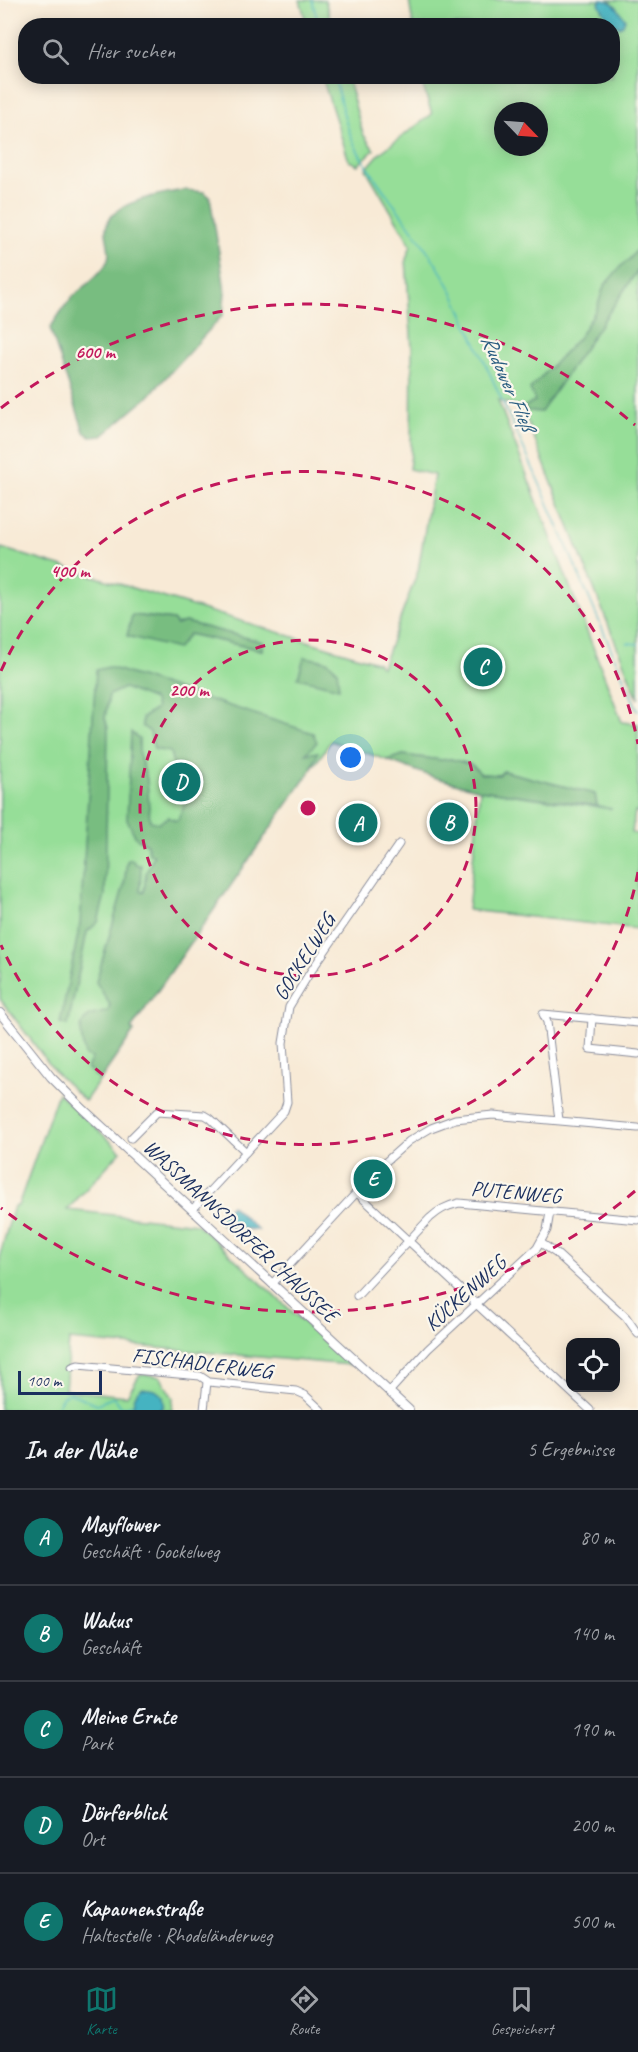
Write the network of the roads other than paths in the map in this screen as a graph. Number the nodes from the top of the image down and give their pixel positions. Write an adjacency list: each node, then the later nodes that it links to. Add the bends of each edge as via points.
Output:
1 (399, 844): 9 (street, GOCKELWEG, via 293,1000 283,1043 286,1107)
2 (0, 1013): 11 (street, WASSMANNSDORFER CHAUSSEE, via 51,1077)
3 (592, 1018): 4 (street); 5 (street, via 590,1049); 6 (street, via 543,1014)
4 (638, 1023)
5 (638, 1053)
6 (559, 1120): 7 (street); 10 (street, via 494,1115 443,1123 409,1141)
7 (638, 1128)
8 (131, 1138): 9 (street, via 157,1112 205,1115)
9 (246, 1152): 11 (street, GOCKELWEG)
10 (356, 1192): 14 (street); 16 (street)
11 (192, 1210): 16 (street, WASSMANNSDORFER CHAUSSEE)
12 (550, 1212): 13 (street, PUTENWEG); 14 (street, PUTENWEG, via 459,1203 440,1209); 15 (street, KÜCKENWEG)
13 (638, 1220)
14 (409, 1241): 17 (street, PUTENWEG); 18 (street)
15 (541, 1243): 18 (street, KÜCKENWEG); 19 (street, via 626,1317)
16 (272, 1284): 22 (street, WASSMANNSDORFER CHAUSSEE)
17 (357, 1296)
18 (476, 1304): 22 (street, KÜCKENWEG); 26 (street)
19 (638, 1335)
20 (72, 1367): 21 (street, FISCHADLERWEG, via 200,1376)
21 (207, 1382): 23 (street); 24 (street, FISCHADLERWEG, via 296,1391)
22 (389, 1392): 25 (street, WASSMANNSDORFER CHAUSSEE)
23 (204, 1410)
24 (321, 1410)
25 (409, 1410)
26 (590, 1410)

